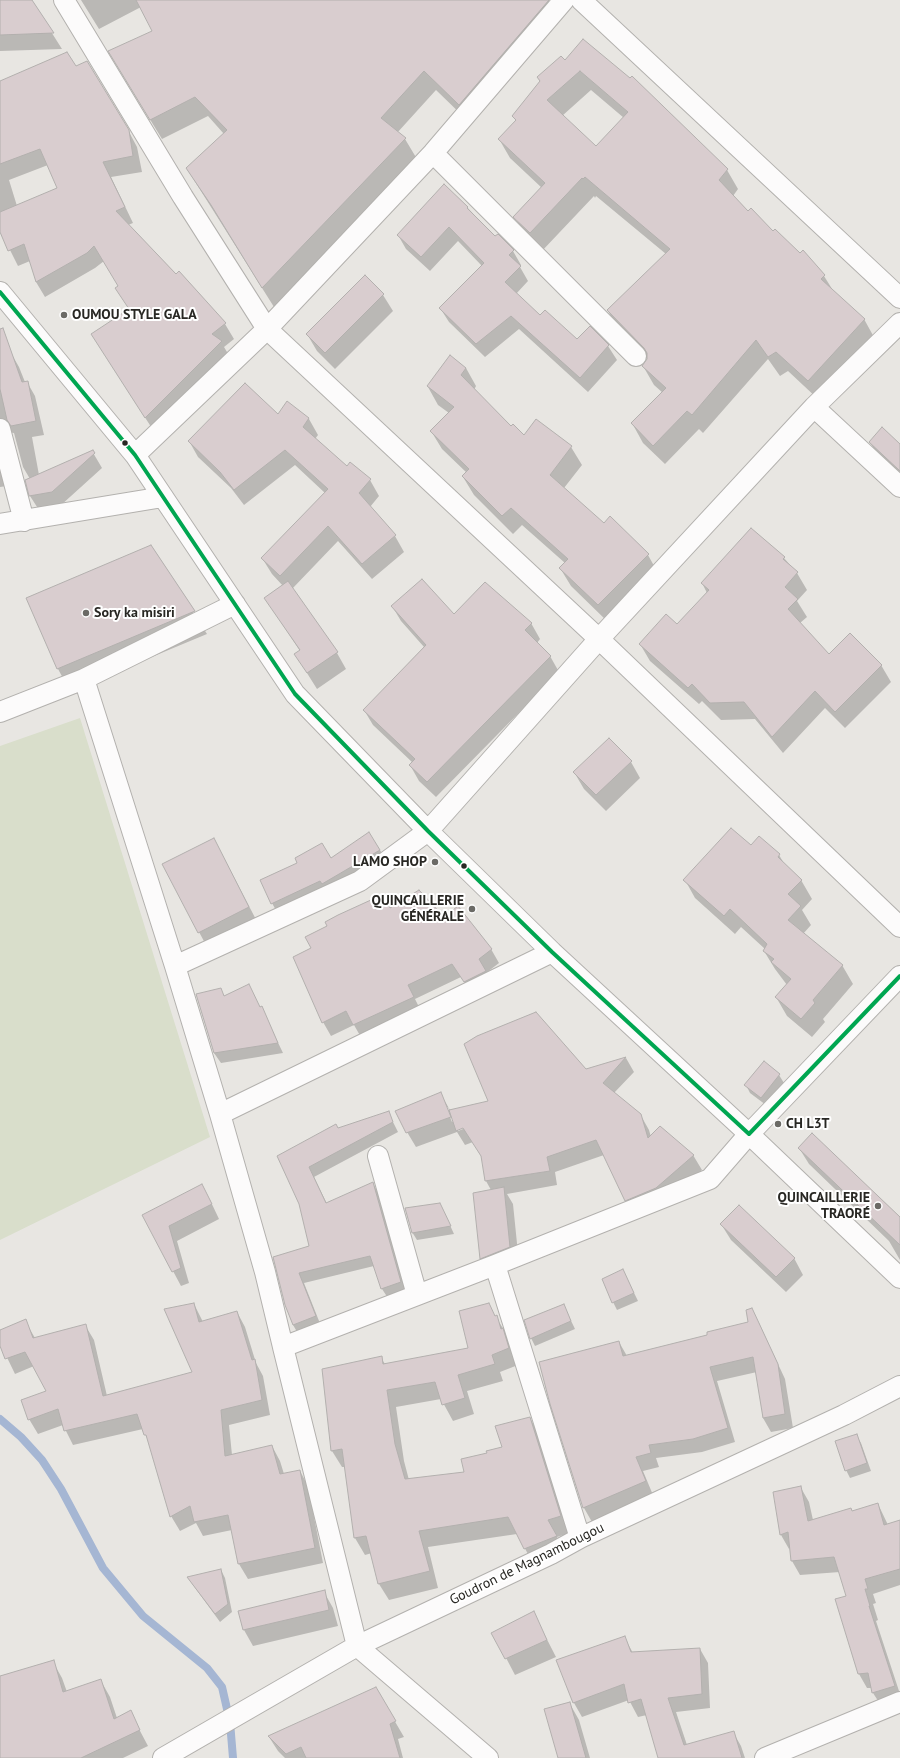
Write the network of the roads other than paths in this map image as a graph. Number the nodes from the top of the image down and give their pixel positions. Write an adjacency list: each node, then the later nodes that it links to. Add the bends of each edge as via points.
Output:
1 (64, 0): 8 (street)
2 (564, 0): 4 (street)
3 (581, 0): 6 (street)
4 (433, 153): 8 (street); 9 (street)
5 (0, 292): 12 (street)
6 (900, 298)
7 (900, 324): 10 (street)
8 (266, 329): 12 (street); 18 (street)
9 (636, 356)
10 (814, 407): 13 (street); 18 (street)
11 (0, 429): 15 (street)
12 (135, 455): 14 (street)
13 (900, 487)
14 (163, 497): 15 (street); 17 (street)
15 (24, 521): 16 (street)
16 (0, 524)
17 (235, 604): 19 (street); 21 (street, via 295,694)
18 (599, 638): 21 (street); 22 (street)
19 (84, 679): 20 (street); 24 (street)
20 (0, 712)
21 (428, 831): 23 (street); 24 (street, via 360,881)
22 (900, 927)
23 (552, 952): 26 (street); 27 (street)
24 (175, 966): 26 (street)
25 (900, 976): 27 (street)
26 (220, 1114): 32 (street, via 265,1272)
27 (749, 1134): 29 (street, via 710,1179); 30 (street)
28 (378, 1156): 31 (street)
29 (495, 1265): 31 (street); 34 (street)
30 (900, 1278)
31 (417, 1295): 32 (street)
32 (283, 1347): 35 (street)
33 (900, 1386): 34 (street, Goudron de Magnambougou, via 844,1415)
34 (580, 1538): 35 (street, Goudron de Magnambougou)
35 (357, 1646): 37 (street, Goudron de Magnambougou); 38 (street)
36 (900, 1703): 39 (street)
37 (163, 1758)
38 (488, 1758)
39 (765, 1758)

